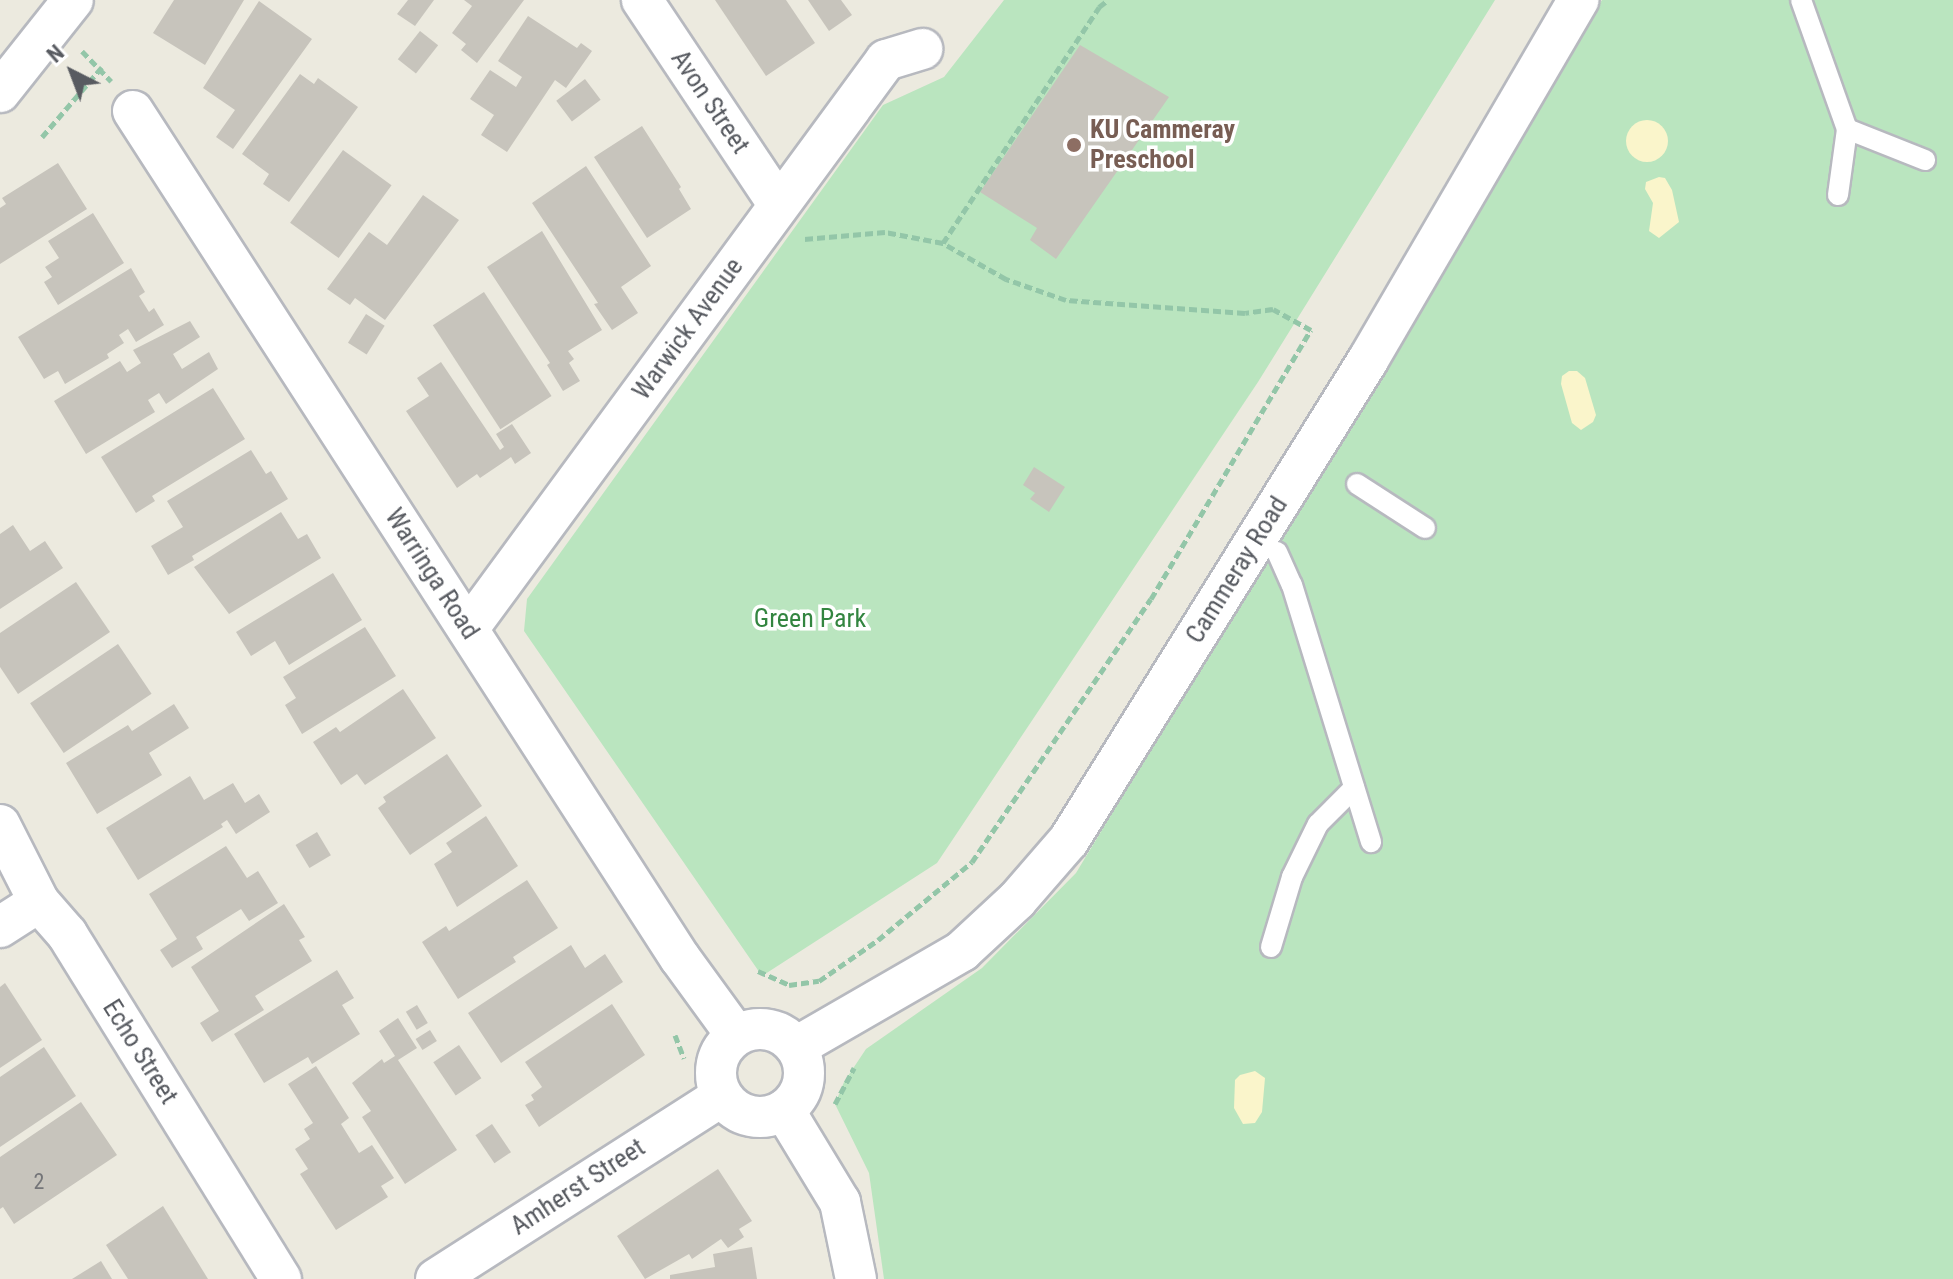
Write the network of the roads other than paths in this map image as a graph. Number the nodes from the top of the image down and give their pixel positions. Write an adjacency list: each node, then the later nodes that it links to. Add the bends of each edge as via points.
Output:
1 (73, 0): 6 (street)
2 (642, 0): 11 (street, Avon Street)
3 (1578, 0): 23 (street, Cammeray Road, via 1368,360 1069,840 1017,900 962,951)
4 (1801, 0): 8 (lane)
5 (922, 49): 11 (street, Warwick Avenue, via 886,60)
6 (0, 92)
7 (133, 111): 15 (street, Warringa Road)
8 (1847, 129): 9 (lane); 10 (lane)
9 (1925, 160)
10 (1838, 195)
11 (769, 218): 15 (street, Warwick Avenue)
12 (1357, 484): 13 (lane)
13 (1425, 528)
14 (1277, 552): 16 (lane, via 1292,585)
15 (468, 629): 22 (street, Warringa Road, via 680,958)
16 (1354, 788): 18 (lane); 21 (lane, via 1318,824 1292,877)
17 (0, 825): 19 (street, Echo Street)
18 (1371, 842)
19 (39, 902): 20 (street); 26 (street, Echo Street, via 67,934)
20 (0, 927)
21 (1271, 947)
22 (736, 1035): 23 (street, via 762,1028 787,1037); 24 (street, via 725,1044 715,1070)
23 (796, 1047): 25 (street, via 804,1074 802,1088)
24 (721, 1097): 25 (street, via 757,1118); 27 (street, Amherst Street)
25 (784, 1110): 28 (street, via 840,1202)
26 (281, 1279)
27 (436, 1279)
28 (856, 1279)

